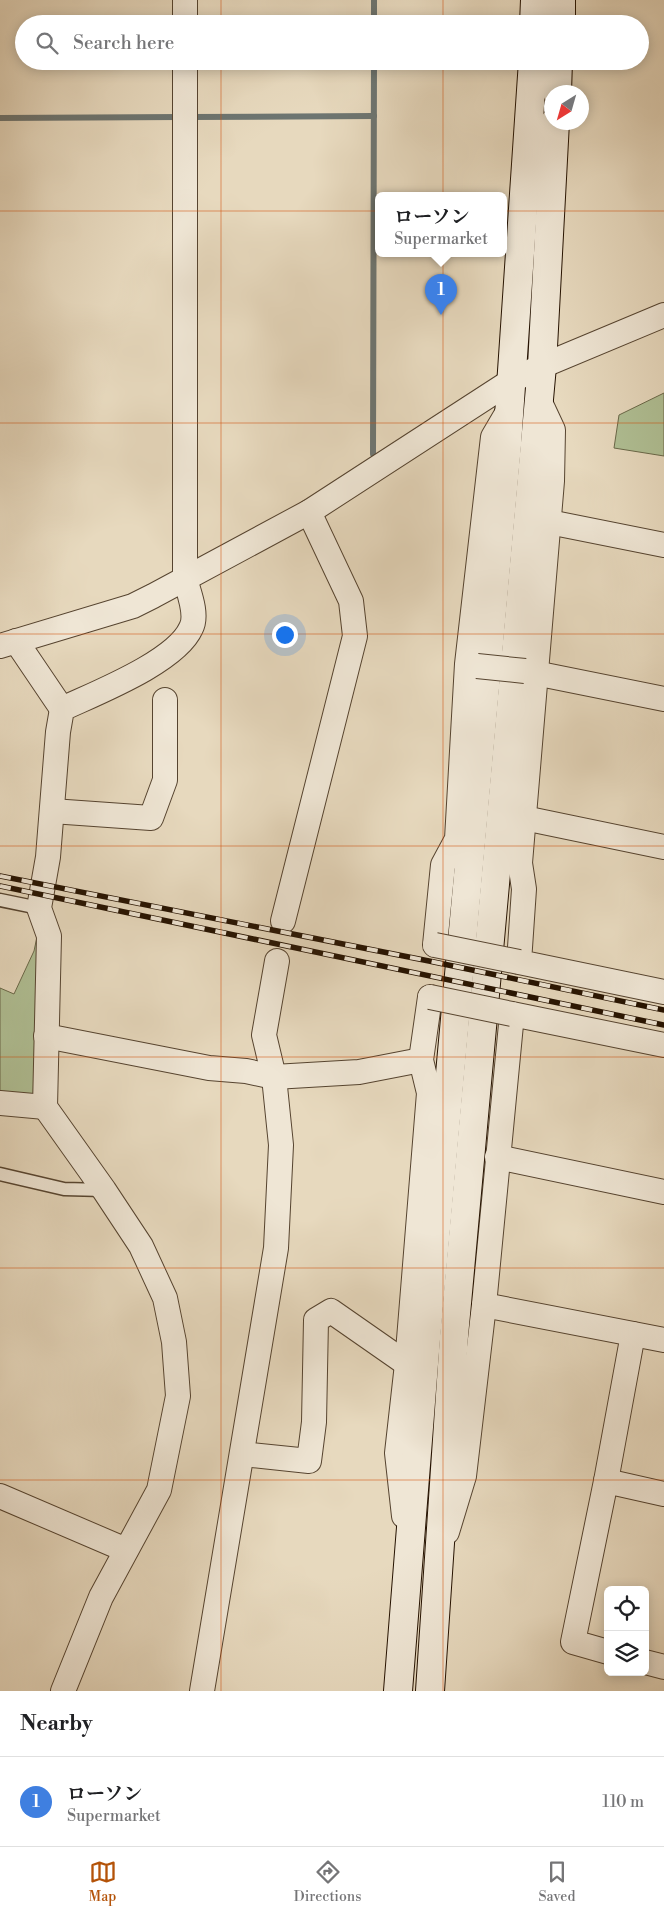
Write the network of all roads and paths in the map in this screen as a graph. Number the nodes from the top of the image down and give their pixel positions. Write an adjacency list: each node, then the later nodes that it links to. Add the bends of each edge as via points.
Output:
1 (185, 0): 4 (street)
2 (535, 0): 5 (street)
3 (561, 0): 6 (street)
4 (185, 15)
5 (534, 15)
6 (560, 15)
7 (185, 70): 20 (street)
8 (532, 70): 14 (street)
9 (558, 70): 10 (street)
10 (557, 85)
11 (555, 130): 13 (street)
12 (664, 315): 13 (street)
13 (542, 366): 14 (street); 15 (street)
14 (511, 381): 16 (street); 17 (street)
15 (539, 400): 18 (street, via 553,430); 57 (street, via 454,1336)
16 (510, 408): 22 (street, via 493,437); 55 (street)
17 (310, 512): 20 (street); 32 (street, via 351,601 355,636)
18 (549, 522): 19 (street); 23 (street)
19 (664, 545)
20 (185, 579): 21 (street, via 132,606); 26 (street, via 193,620 180,643 156,662)
21 (8, 643): 26 (street)
22 (472, 665): 23 (street, bridge); 34 (street, bridge, via 457,839 443,865 435,945)
23 (531, 672): 24 (street); 28 (street)
24 (664, 699)
25 (165, 700): 27 (street, via 164,780 151,818)
26 (62, 709): 27 (street)
27 (52, 811): 31 (street)
28 (524, 818): 29 (street); 34 (street)
29 (664, 847)
30 (0, 900): 31 (lane)
31 (38, 908): 37 (street, via 48,936)
32 (283, 920)
33 (278, 961): 40 (street, via 264,1035)
34 (519, 962): 35 (street)
35 (664, 992)
36 (512, 1014): 38 (street); 39 (street, bridge, via 430,997); 43 (street)
37 (46, 1036): 40 (street, via 209,1068); 42 (street)
38 (664, 1045)
39 (421, 1060): 40 (street, via 359,1072); 50 (street, via 429,1093)
40 (274, 1077): 51 (street, via 281,1145 276,1248)
41 (0, 1103): 42 (street)
42 (45, 1107): 45 (street)
43 (497, 1157): 46 (street); 47 (street)
44 (0, 1174): 45 (lane, via 64,1189)
45 (104, 1190): 56 (street, via 141,1246 165,1298 174,1342 178,1396 159,1490)
46 (664, 1192)
47 (484, 1305): 48 (street); 57 (street, via 464,1476)
48 (633, 1334): 49 (street); 52 (street)
49 (664, 1340)
50 (407, 1364): 51 (street, via 331,1311 316,1320 314,1422 309,1461); 55 (street, via 397,1453)
51 (242, 1454): 62 (street)
52 (606, 1481): 53 (street); 58 (street, via 573,1642)
53 (664, 1494)
54 (0, 1496): 56 (street)
55 (408, 1548): 63 (street)
56 (126, 1550): 61 (street, via 101,1597)
57 (440, 1556): 64 (street)
58 (604, 1651)
59 (649, 1663): 60 (street)
60 (664, 1667)
61 (62, 1691)
62 (202, 1691)
63 (398, 1691)
64 (430, 1691)

